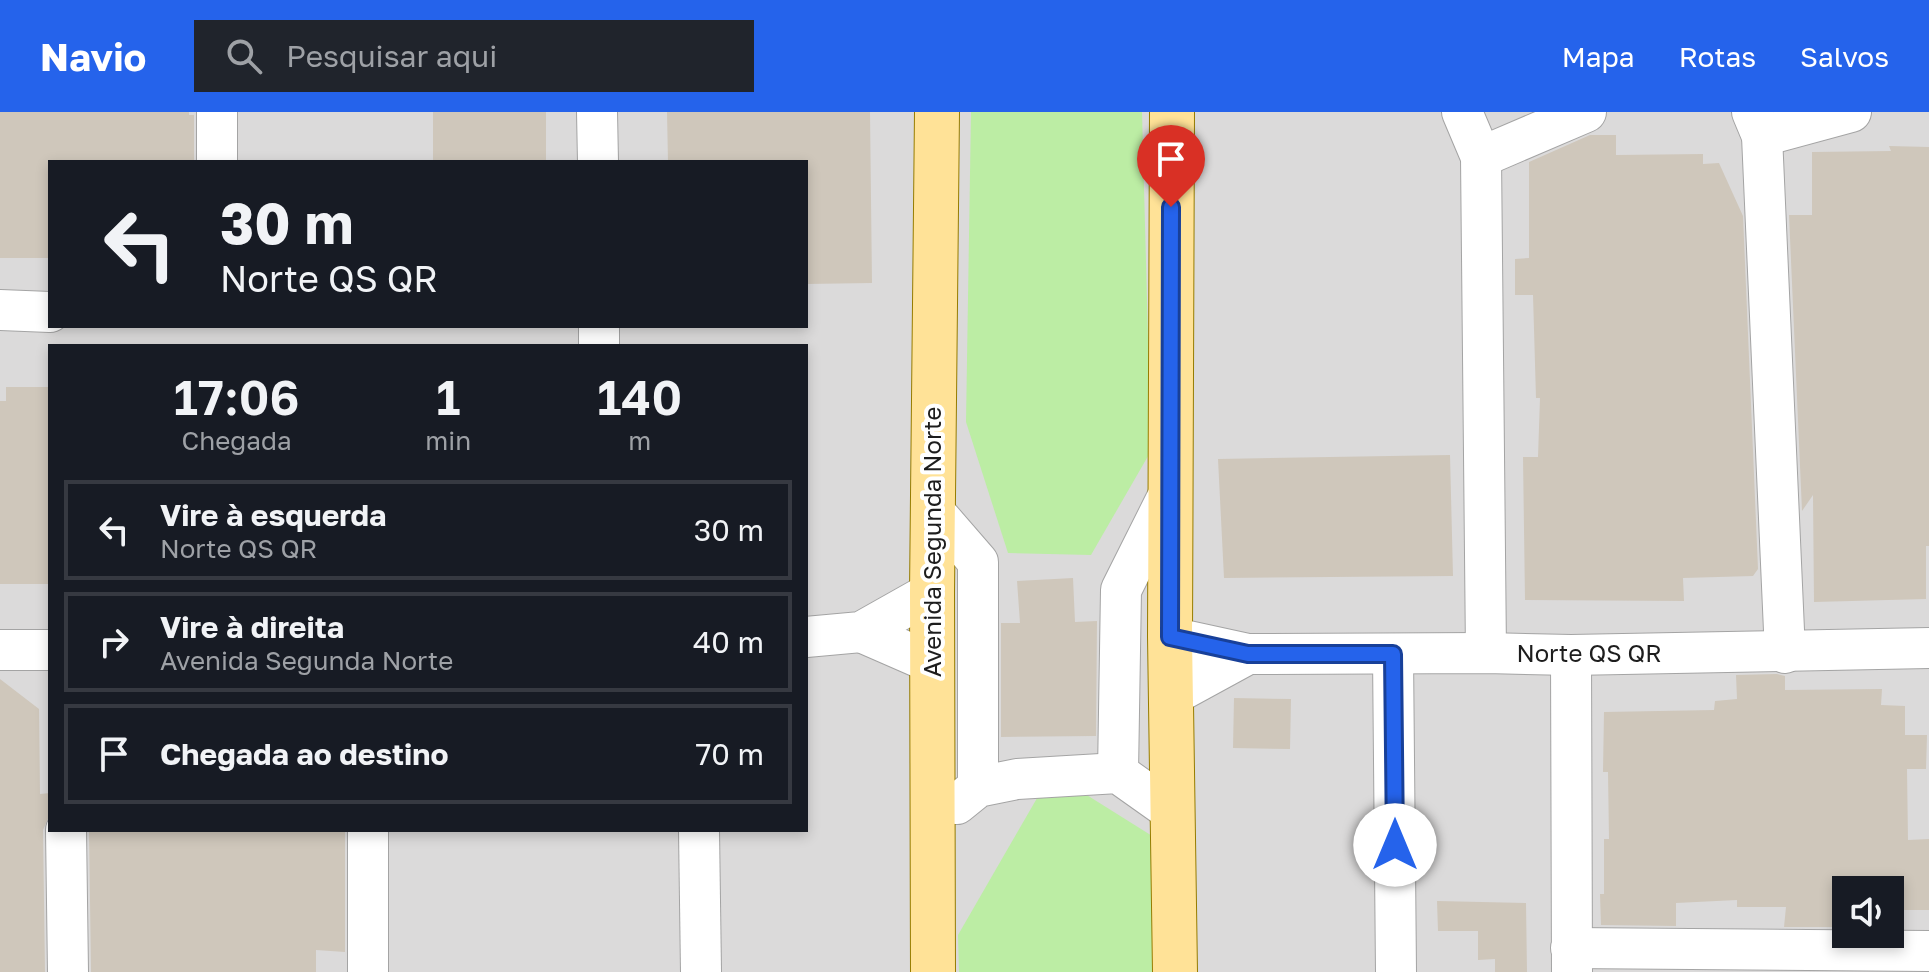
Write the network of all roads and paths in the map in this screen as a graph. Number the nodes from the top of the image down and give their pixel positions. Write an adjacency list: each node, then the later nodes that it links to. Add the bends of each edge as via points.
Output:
1 (217, 112): 10 (street)
2 (597, 112): 11 (street)
3 (937, 112): 15 (main road, Avenida Segunda Norte)
4 (1172, 112): 14 (main road)
5 (1462, 112): 9 (street)
6 (1586, 112): 9 (street)
7 (1851, 112): 8 (street)
8 (1757, 124): 24 (street)
9 (1481, 157): 23 (street)
10 (217, 160)
11 (598, 160)
12 (0, 310): 13 (street)
13 (48, 312)
14 (1170, 492): 19 (main road); 30 (street, via 1121,590)
15 (932, 509): 16 (main road, Avenida Segunda Norte); 31 (street, via 978,562)
16 (932, 592): 17 (street); 28 (main road, Avenida Segunda Norte)
17 (861, 632): 18 (street); 28 (street)
18 (808, 637)
19 (1170, 637): 25 (street, Norte QS QR); 29 (main road)
20 (1929, 648): 24 (street, Norte QS QR)
21 (0, 650): 22 (street)
22 (48, 650)
23 (1486, 653): 26 (street, Norte QS QR); 27 (street, Norte QS QR)
24 (1785, 653): 27 (street, Norte QS QR)
25 (1248, 654): 26 (street, Norte QS QR); 29 (street, Norte QS QR)
26 (1393, 654): 44 (street)
27 (1571, 655): 38 (street)
28 (932, 663): 33 (main road, Avenida Segunda Norte)
29 (1171, 696): 32 (main road)
30 (1118, 773): 31 (street, via 1043,776); 32 (street)
31 (978, 787): 33 (street)
32 (1173, 812): 43 (main road)
33 (930, 825): 42 (main road, Avenida Segunda Norte)
34 (66, 832): 39 (street)
35 (368, 832): 40 (street)
36 (699, 832): 41 (street)
37 (1929, 951): 38 (street)
38 (1571, 960)
39 (68, 972)
40 (368, 972)
41 (701, 972)
42 (933, 972)
43 (1175, 972)
44 (1396, 972)

